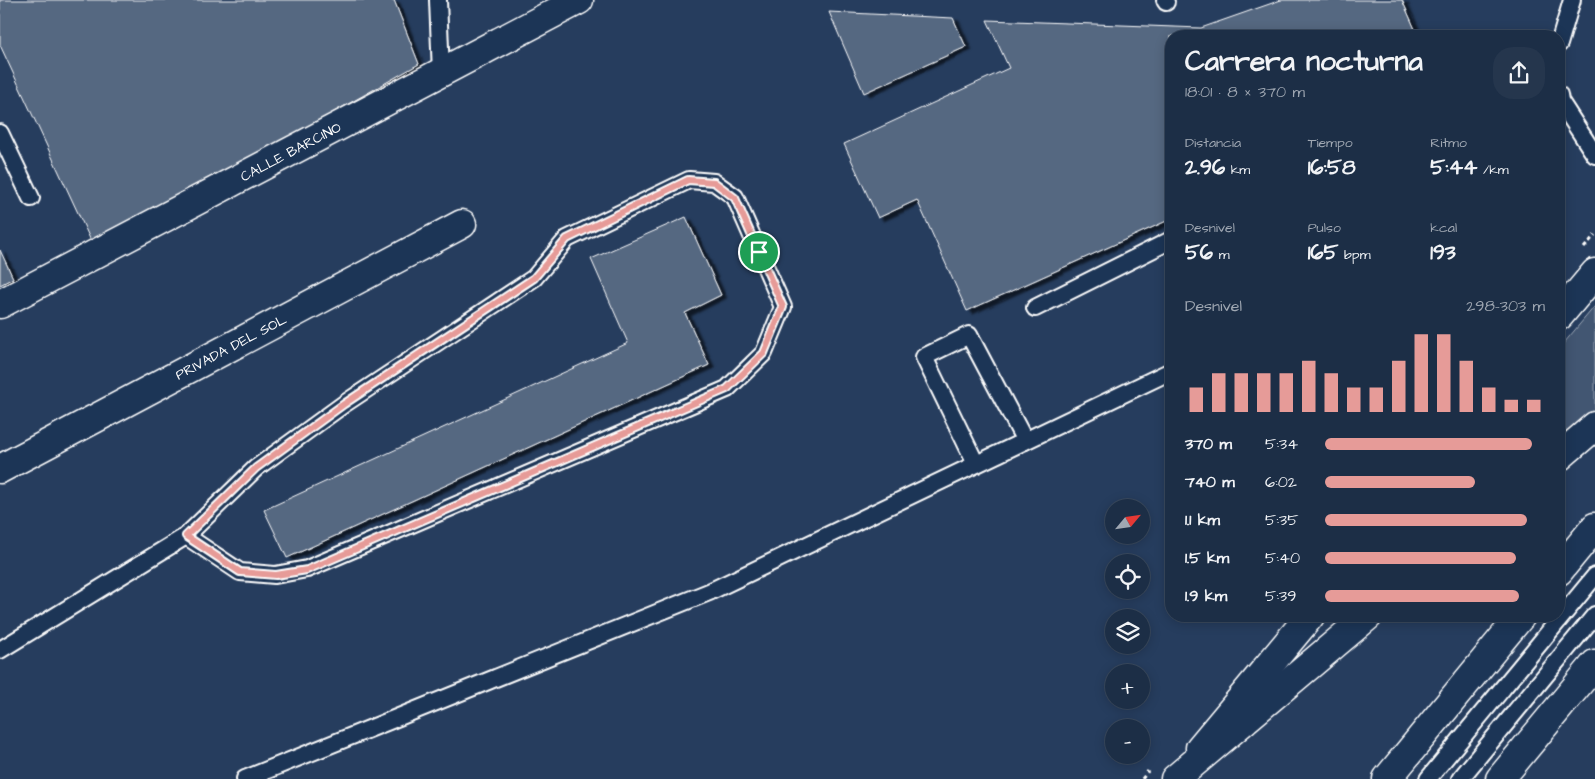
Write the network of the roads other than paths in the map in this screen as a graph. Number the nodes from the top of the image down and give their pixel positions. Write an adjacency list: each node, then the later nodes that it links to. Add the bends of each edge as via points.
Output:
1 (438, 0): 5 (lane)
2 (579, 0): 5 (main road, CALLE BARCINO)
3 (1572, 0): 4 (lane)
4 (1563, 30)
5 (441, 72): 13 (main road, CALLE BARCINO)
6 (1565, 109): 8 (lane)
7 (0, 133): 9 (lane)
8 (1595, 154)
9 (31, 198)
10 (462, 224): 21 (main road, PRIVADA DEL SOL)
11 (1165, 243): 14 (lane)
12 (1595, 273): 15 (main road)
13 (0, 304)
14 (1035, 308)
15 (1565, 309)
16 (1165, 374): 18 (lane)
17 (1595, 426): 19 (main road)
18 (1025, 441): 20 (lane); 20 (lane, via 969,336 924,357)
19 (1565, 452)
20 (976, 464): 34 (lane, via 709,592)
21 (0, 468)
22 (1595, 527): 24 (main road)
23 (186, 536): 23 (lane, via 240,572 276,575 307,570 727,389 764,353 783,307 735,198 714,182 688,180 567,239 534,278 344,404 264,462); 32 (lane)
24 (1565, 564)
25 (1595, 576): 26 (lane)
26 (1565, 612)
27 (1595, 615): 38 (lane)
28 (1305, 622): 35 (main road)
29 (1361, 622): 35 (main road)
30 (1516, 622): 36 (main road)
31 (1557, 622): 37 (lane)
32 (0, 650)
33 (1595, 664): 39 (main road)
34 (246, 779)
35 (1175, 779)
36 (1387, 779)
37 (1428, 779)
38 (1460, 779)
39 (1500, 779)

